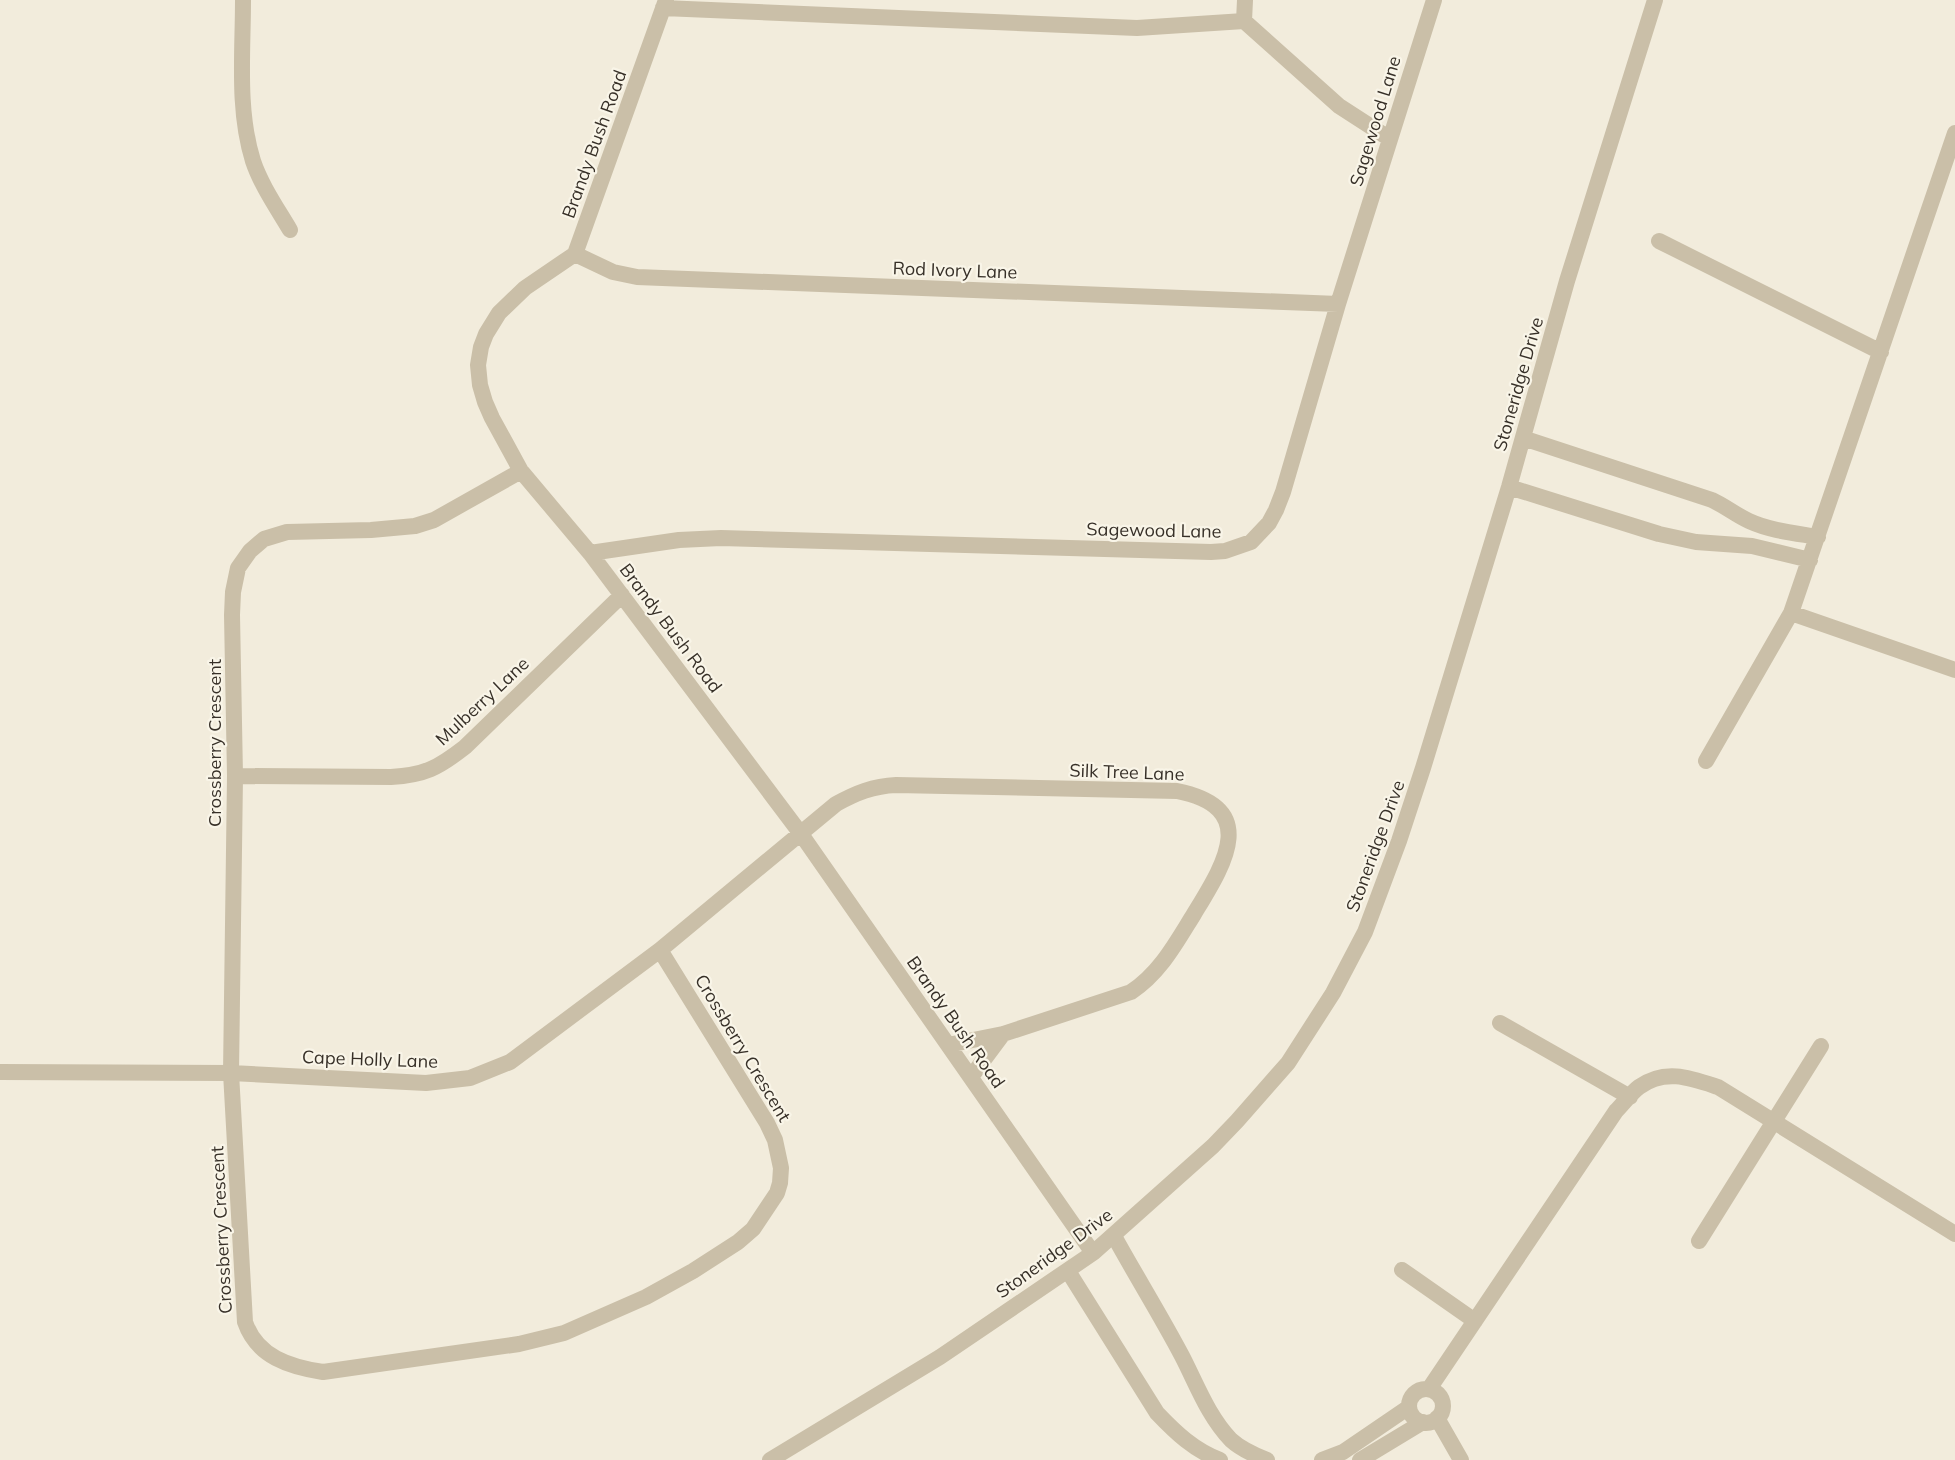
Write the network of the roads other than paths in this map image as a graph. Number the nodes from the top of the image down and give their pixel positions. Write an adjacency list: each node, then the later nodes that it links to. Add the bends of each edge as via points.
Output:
1 (243, 0): 9 (street, via 243,110 251,151 268,194)
2 (1245, 0): 6 (street)
3 (1434, 0): 8 (street, Sagewood Lane)
4 (1655, 0): 14 (street, Stoneridge Drive, via 1567,281)
5 (665, 4): 6 (street, via 1137,28); 11 (street, Brandy Bush Road)
6 (1244, 21): 8 (street, via 1339,106)
7 (1955, 133): 13 (street)
8 (1390, 139): 12 (street, Sagewood Lane)
9 (290, 230)
10 (1659, 241): 13 (street)
11 (575, 254): 12 (street, Rod Ivory Lane, via 613,272 638,277); 15 (street, Brandy Bush Road, via 511,301 492,322 481,347 478,365 484,402)
12 (1338, 304): 18 (street, Sagewood Lane, via 1276,510 1260,534 1236,548 1211,552 721,538)
13 (1881, 352): 17 (street)
14 (1523, 438): 16 (street, Stoneridge Drive); 17 (street, via 1712,500 1765,528)
15 (521, 471): 18 (street, Brandy Bush Road); 24 (street, Crossberry Crescent, via 434,520 394,529 287,532 264,539 250,551 238,568 232,592)
16 (1509, 488): 19 (street, via 1659,534 1696,542 1752,546); 37 (street, Stoneridge Drive, via 1402,831 1351,961 1288,1063 1264,1092 1213,1146)
17 (1818, 537): 19 (street)
18 (590, 553): 20 (street, Brandy Bush Road)
19 (1810, 560): 21 (street)
20 (621, 595): 24 (street, Mulberry Lane, via 465,747 427,772 391,777); 25 (street, Brandy Bush Road)
21 (1791, 613): 22 (street); 23 (street)
22 (1955, 670)
23 (1706, 760)
24 (234, 776): 32 (street, Crossberry Crescent)
25 (801, 834): 26 (street, Cape Holly Lane); 28 (street, Silk Tree Lane, via 836,804 880,786 1177,791 1207,801 1219,811 1229,834 1225,859 1153,975 1131,992); 29 (street, Brandy Bush Road)
26 (660, 950): 32 (street, Cape Holly Lane, via 510,1062 470,1078 426,1083); 32 (street, Crossberry Crescent, via 767,1123 779,1153 780,1183 753,1229 738,1242 646,1297 564,1333 519,1344 323,1372 296,1367 266,1353 249,1334 245,1322)
27 (1500, 1023): 34 (street)
28 (1003, 1034): 29 (street, Silk Tree Lane); 33 (street)
29 (948, 1045): 33 (street, Brandy Bush Road)
30 (1821, 1046): 35 (street)
31 (0, 1072): 32 (street, Cape Holly Lane)
32 (231, 1073)
33 (971, 1077): 39 (street, Brandy Bush Road)
34 (1630, 1097): 35 (street, via 1661,1077 1682,1076 1718,1087); 42 (street, via 1616,1111)
35 (1773, 1121): 36 (street); 38 (street)
36 (1955, 1234)
37 (1114, 1236): 39 (street, Stoneridge Drive); 48 (street, via 1214,1418 1232,1440 1252,1455)
38 (1699, 1241)
39 (1093, 1253): 41 (street, Stoneridge Drive)
40 (1402, 1270): 42 (street)
41 (1068, 1271): 46 (street, Stoneridge Drive, via 940,1358); 47 (street, via 1157,1413 1190,1445)
42 (1475, 1321): 43 (street)
43 (1429, 1389): 44 (street, via 1415,1393); 45 (street, via 1436,1392 1443,1405 1442,1412)
44 (1409, 1407): 45 (street, via 1416,1419); 49 (street, via 1343,1452)
45 (1430, 1420): 50 (street); 51 (street)
46 (770, 1460)
47 (1220, 1460)
48 (1267, 1460)
49 (1322, 1460)
50 (1360, 1460)
51 (1461, 1460)

